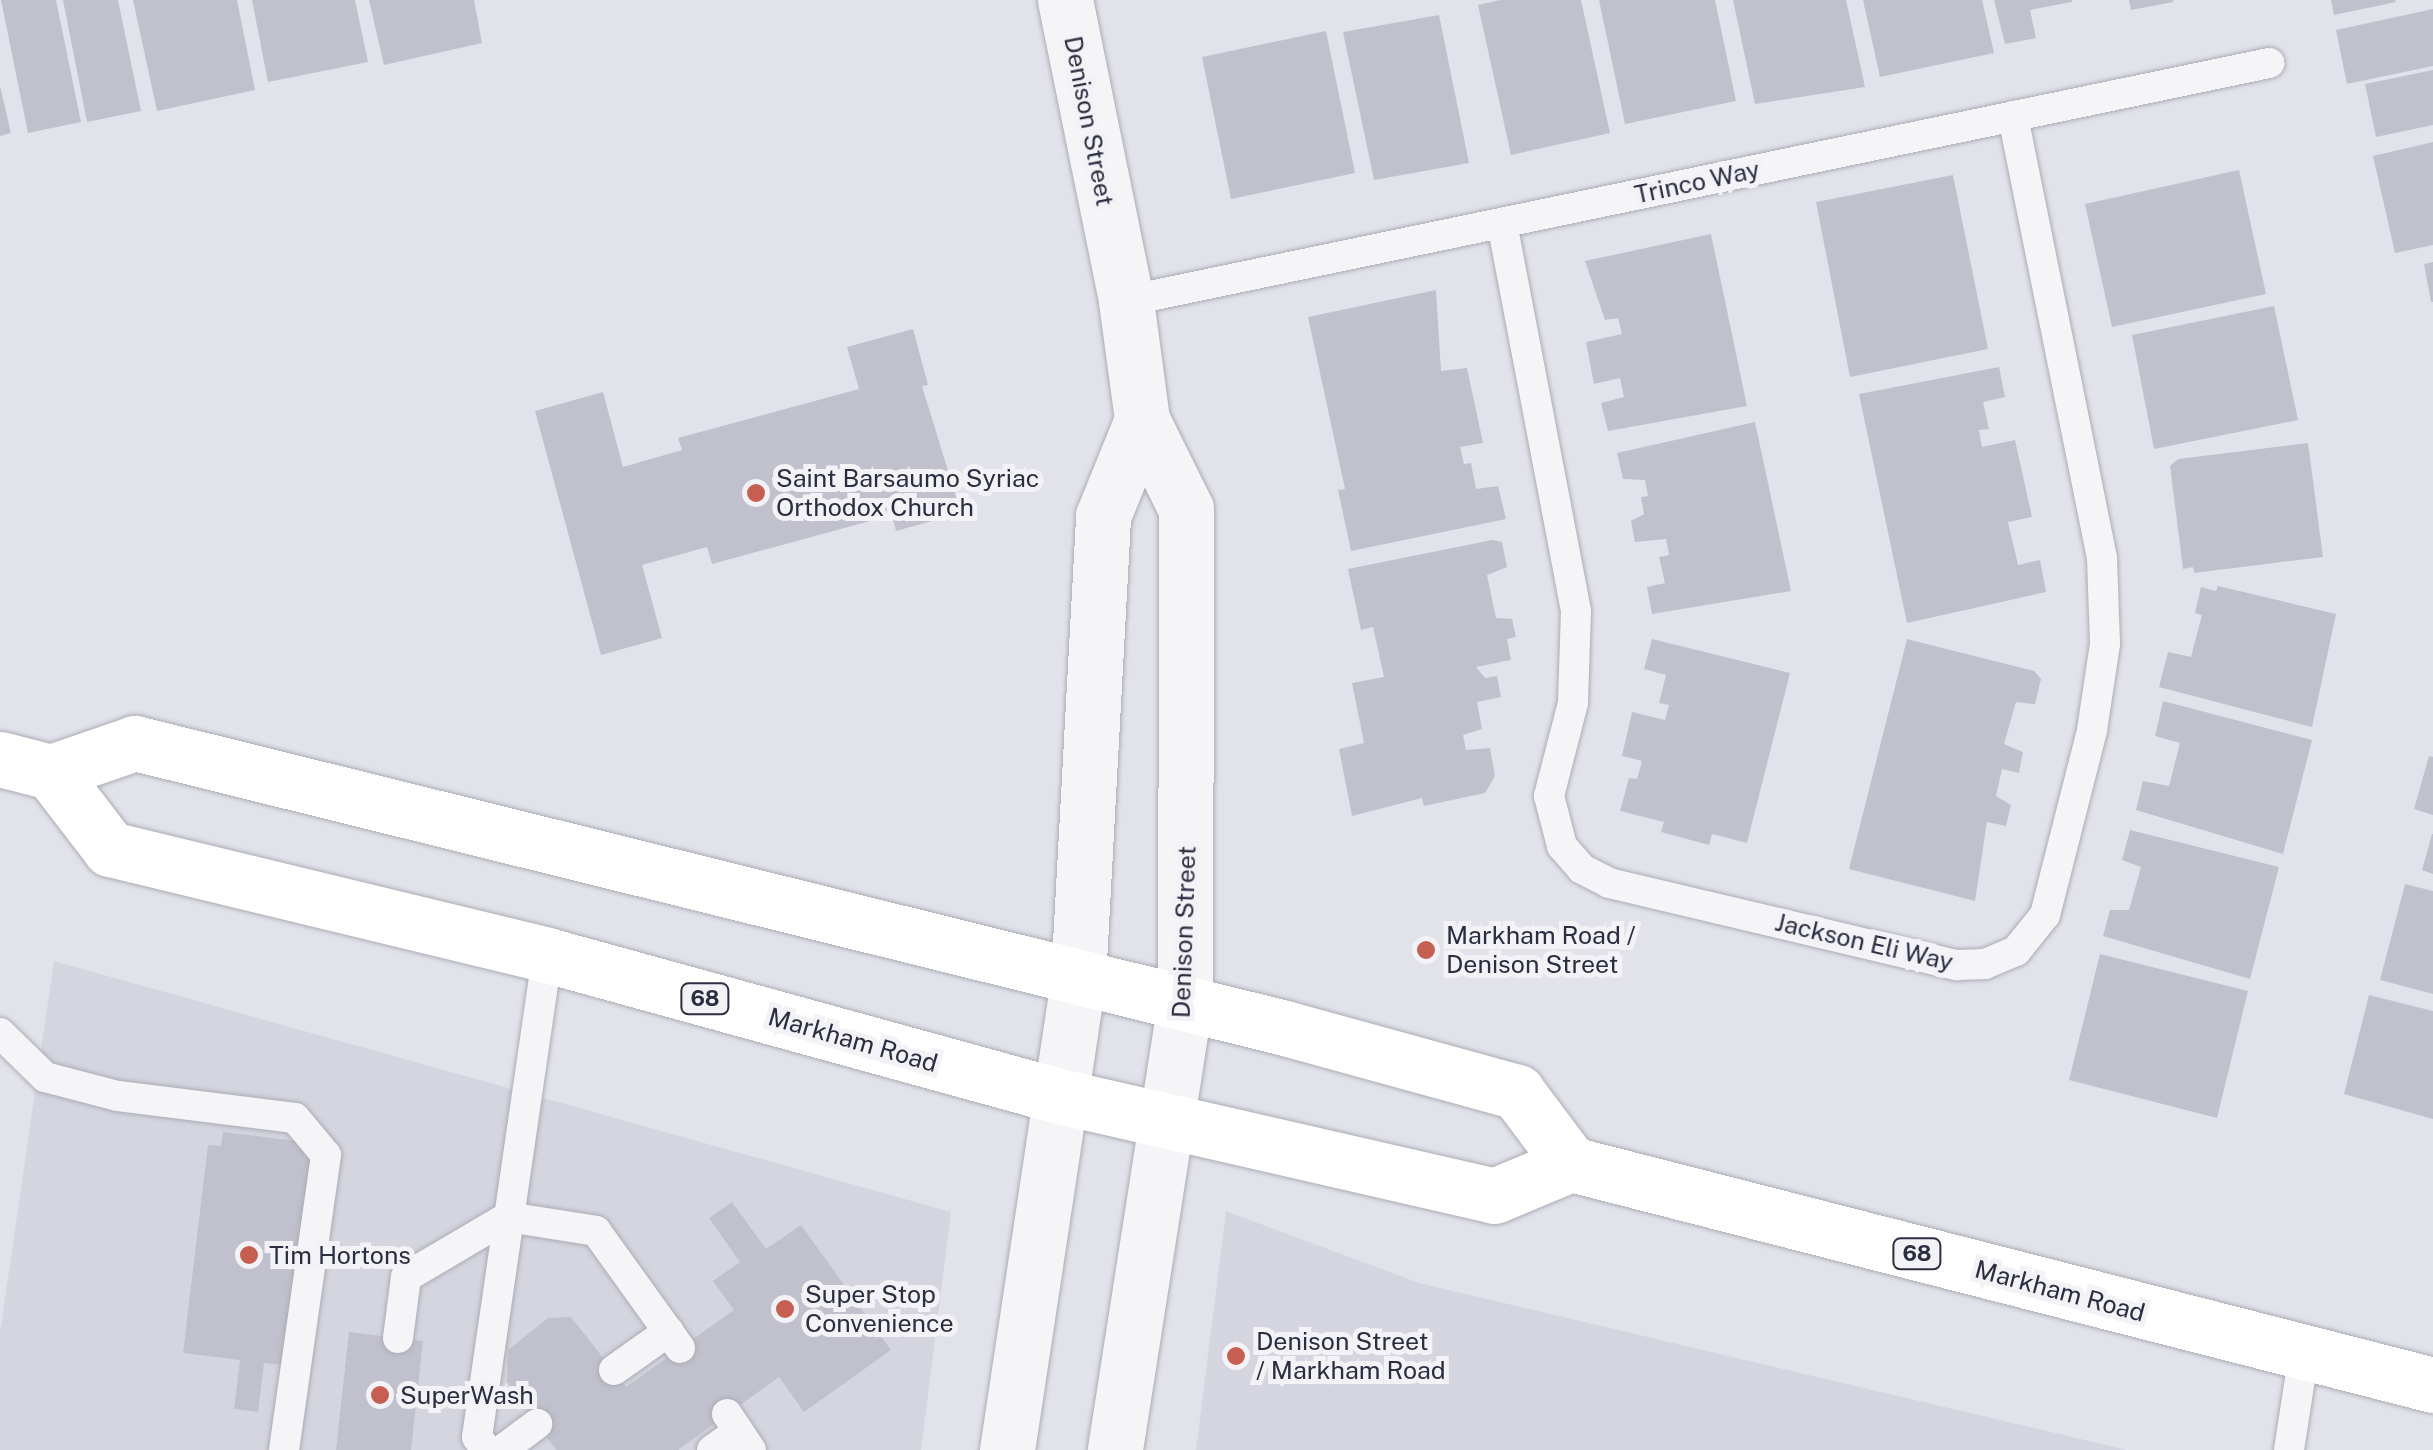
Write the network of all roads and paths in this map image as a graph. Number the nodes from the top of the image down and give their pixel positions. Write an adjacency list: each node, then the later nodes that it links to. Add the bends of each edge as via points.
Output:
1 (1066, 0): 5 (street, Denison Street)
2 (2269, 62): 3 (lane, Trinco Way)
3 (2013, 116): 4 (lane, Trinco Way); 4 (lane, Jackson Eli Way, via 2102,558 2105,644 2092,730 2045,915 2016,951 1985,964 1957,965 1609,884 1582,869 1562,846 1549,796 1573,703 1576,611)
4 (1502, 223): 5 (lane, Trinco Way)
5 (1126, 301): 6 (street, Denison Street)
6 (1142, 420): 9 (street, via 1102,516); 10 (street, Denison Street, via 1186,509)
7 (26, 766): 8 (main road, Markham Road / 68, via 110,849); 9 (main road, Markham Road / 68, via 135,743)
8 (547, 955): 12 (main road, Markham Road / 68); 15 (lane)
9 (1078, 980): 10 (main road, Markham Road / 68); 12 (street)
10 (1186, 1002): 13 (street, Denison Street); 14 (main road, Markham Road / 68, via 1517,1092)
11 (0, 1033): 22 (lane, via 45,1077 118,1096 296,1118 326,1155)
12 (1060, 1096): 13 (main road, Markham Road / 68); 26 (street)
13 (1168, 1121): 14 (main road, Markham Road / 68, via 1494,1196); 27 (street, Denison Street)
14 (1571, 1164): 17 (main road, Markham Road / 68)
15 (508, 1216): 16 (lane, via 406,1277); 18 (lane, via 596,1231 675,1340); 23 (lane, via 477,1437)
16 (398, 1338)
17 (2304, 1354): 19 (main road, Markham Road / 68); 28 (lane)
18 (614, 1370)
19 (2433, 1386)
20 (537, 1424): 24 (lane)
21 (739, 1432): 25 (lane)
22 (284, 1450)
23 (487, 1450)
24 (502, 1450)
25 (712, 1450)
26 (1007, 1450)
27 (1115, 1450)
28 (2289, 1450)

